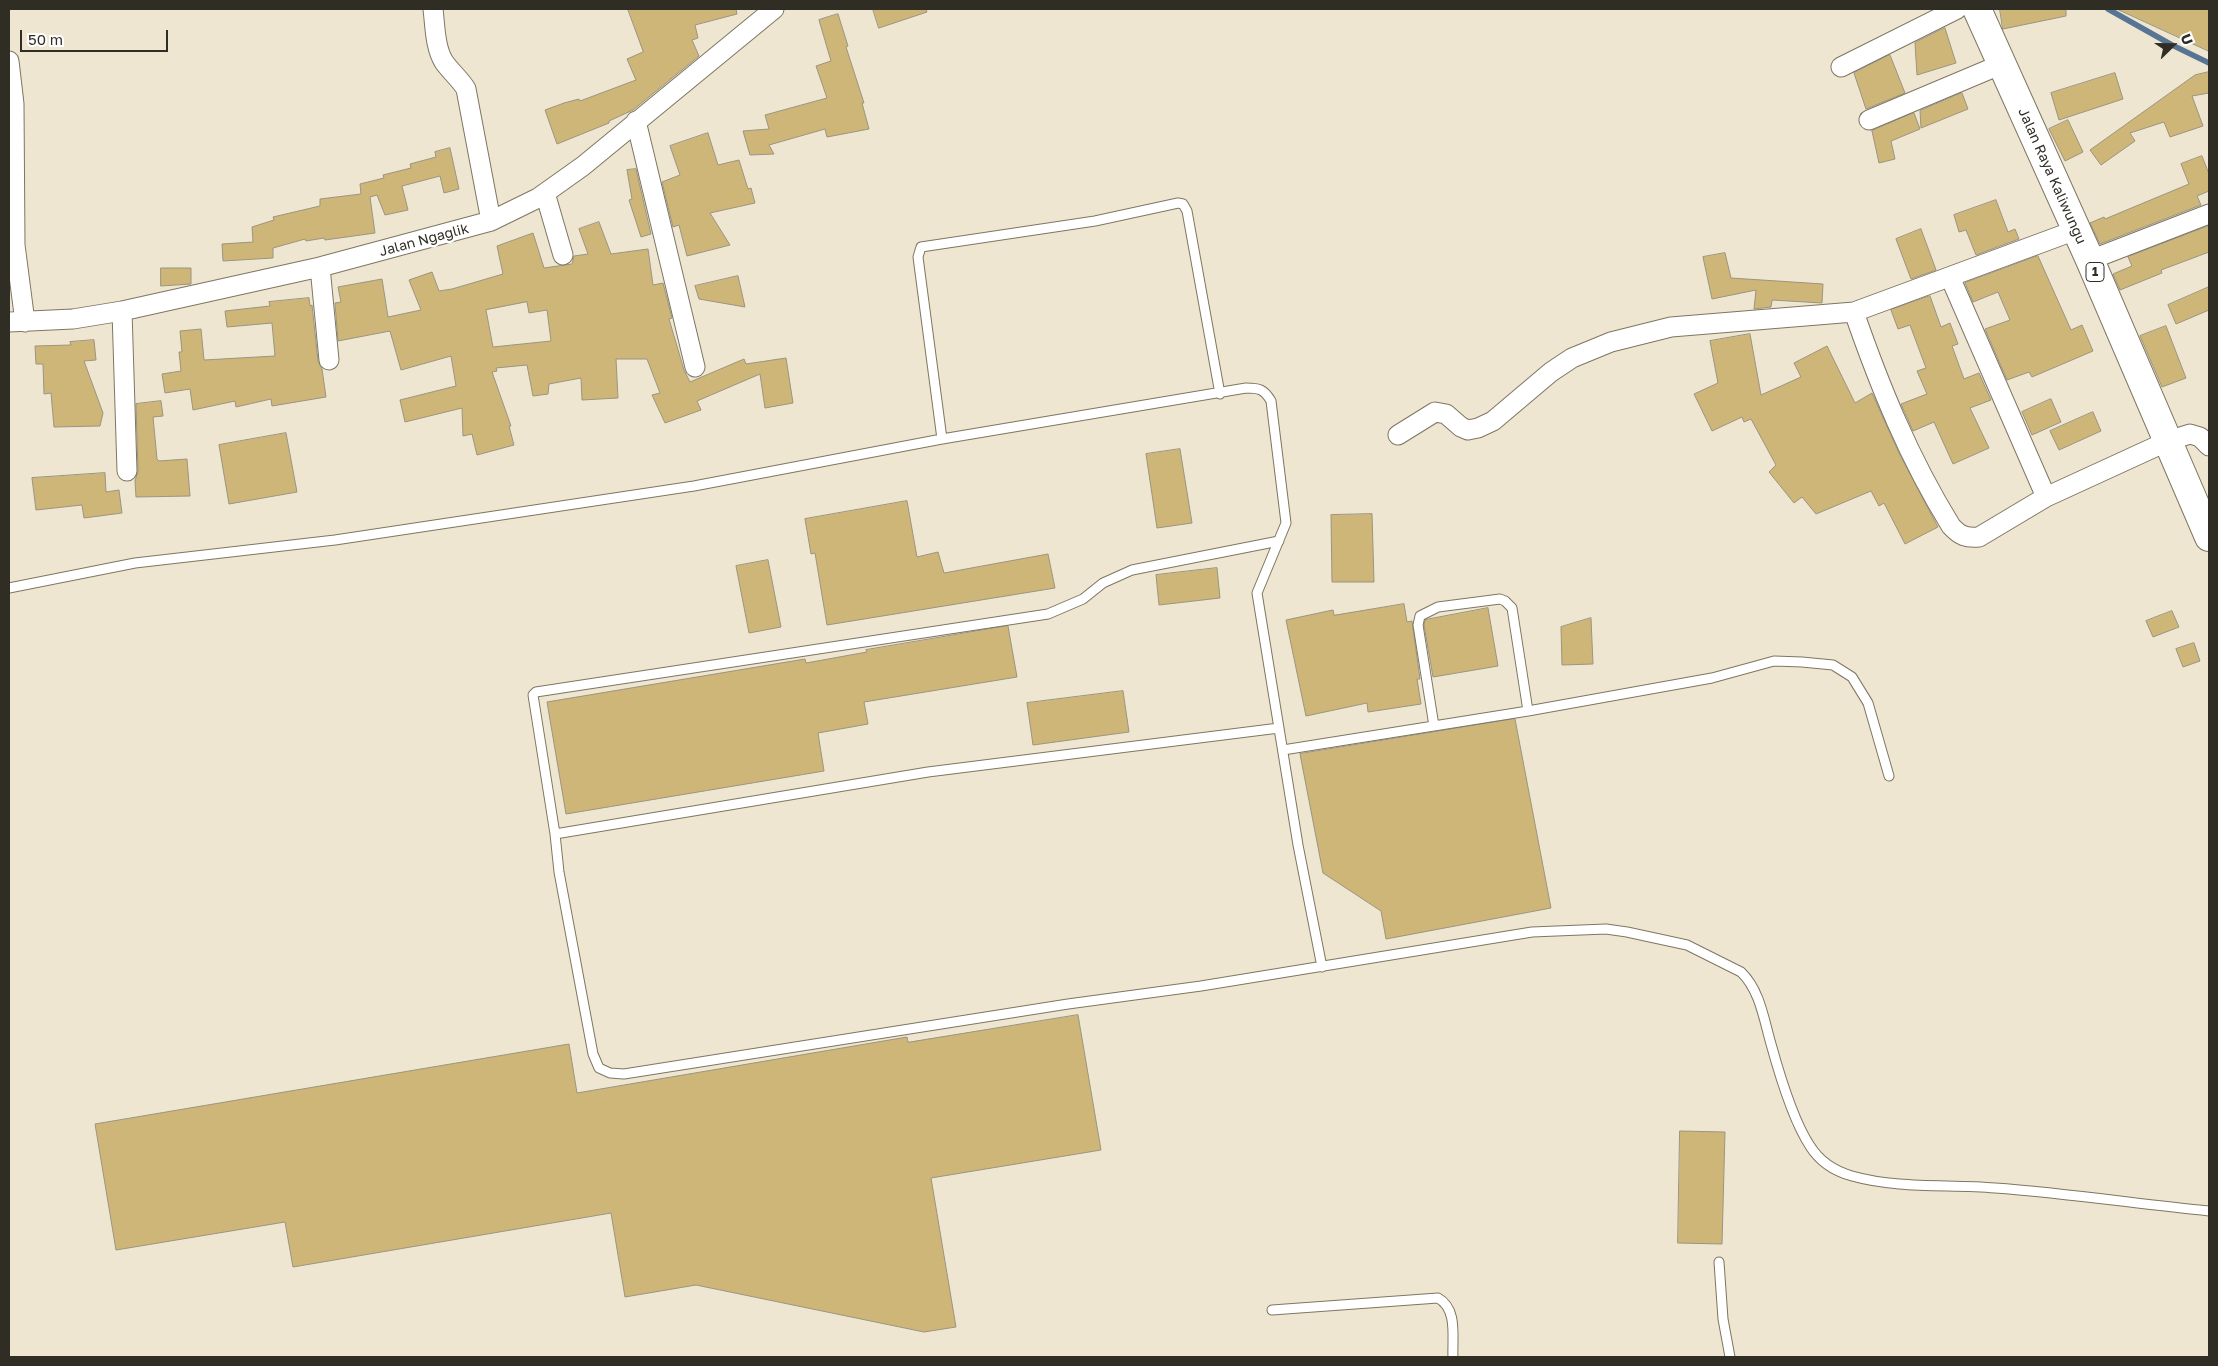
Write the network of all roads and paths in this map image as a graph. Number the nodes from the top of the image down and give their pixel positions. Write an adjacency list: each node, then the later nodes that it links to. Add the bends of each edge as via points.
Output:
1 (433, 9): 12 (street, via 440,52 466,90)
2 (774, 9): 9 (street, Jalan Ngaglik)
3 (1956, 9): 7 (street)
4 (1977, 9): 6 (main road, Jalan Raya Kaliwungu / 1)
5 (9, 61): 20 (street, via 14,104)
6 (2002, 64): 8 (street); 13 (main road, Jalan Raya Kaliwungu / 1)
7 (1841, 67)
8 (1869, 120)
9 (636, 121): 10 (street, Jalan Ngaglik); 22 (street)
10 (545, 193): 12 (street, Jalan Ngaglik); 14 (street)
11 (2209, 214): 15 (street)
12 (491, 221): 16 (street, Jalan Ngaglik)
13 (2076, 230): 15 (main road, Jalan Raya Kaliwungu / 1); 17 (street)
14 (564, 255)
15 (2090, 260): 26 (main road, Jalan Raya Kaliwungu / 1)
16 (320, 267): 18 (street, Jalan Ngaglik); 21 (street)
17 (1950, 277): 19 (street); 29 (street)
18 (122, 312): 20 (street, Jalan Ngaglik); 28 (street)
19 (1854, 312): 24 (street, via 1671,327 1639,334 1572,358 1486,426 1468,430 1446,414 1435,412); 29 (street, via 1876,377 1902,438 1937,503 1958,534 1967,538 1979,537)
20 (17, 322)
21 (329, 360)
22 (695, 367)
23 (1220, 394): 25 (lane); 25 (lane, via 1187,211 1183,204 1178,203 1095,221 921,247 918,257); 31 (lane, via 1258,388 1266,392 1271,401 1286,523)
24 (1398, 435)
25 (942, 439): 32 (lane, via 694,486 335,540 135,563)
26 (2168, 441): 27 (street, via 2190,434 2200,436); 29 (street); 30 (main road, Jalan Raya Kaliwungu / 1)
27 (2209, 446)
28 (127, 471)
29 (2046, 497)
30 (2209, 535)
31 (1279, 541): 35 (lane, via 1257,593); 38 (lane, via 1132,570 1103,583 1083,599 1048,614 540,690 534,695)
32 (9, 588)
33 (1528, 711): 34 (lane); 34 (lane, via 1512,608 1500,599 1438,607 1420,616 1418,625); 37 (lane, via 1712,678 1774,661 1833,664 1852,678 1868,702)
34 (1434, 726): 36 (lane)
35 (1279, 728): 36 (lane); 38 (lane, via 928,772)
36 (1283, 750): 39 (lane)
37 (1889, 776)
38 (555, 834): 39 (lane, via 559,872 593,1054 599,1068 610,1073 624,1074)
39 (1322, 967): 40 (lane, via 1532,932 1606,929 1687,945 1741,972 1752,985 1802,1132 1810,1147 1828,1166 1852,1176 1902,1184 1995,1188)
40 (2209, 1211)
41 (1720, 1262): 44 (lane, via 1723,1319)
42 (1272, 1310): 43 (lane, via 1438,1298 1446,1302 1452,1317)
43 (1453, 1357)
44 (1730, 1357)

